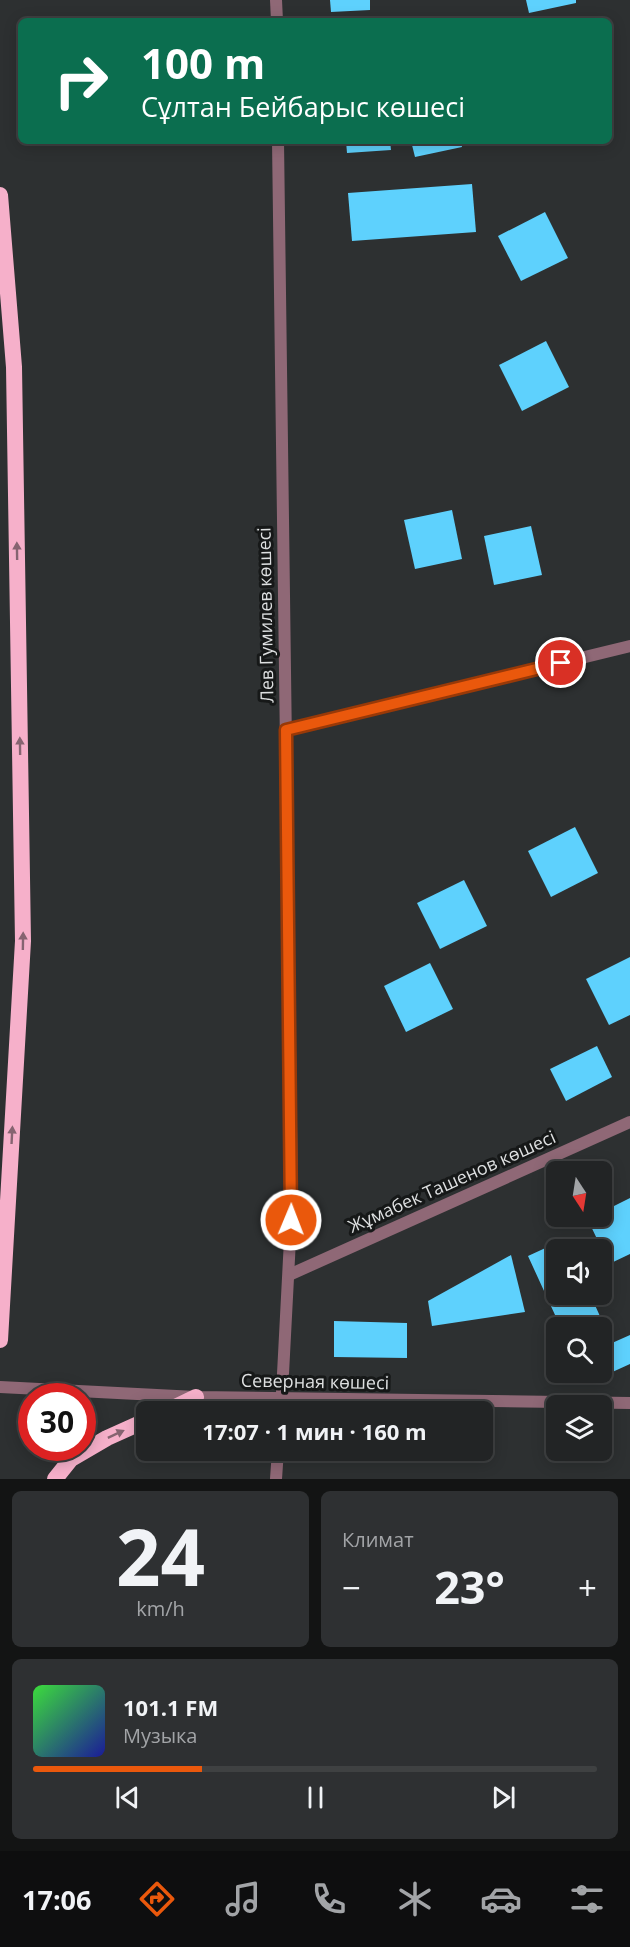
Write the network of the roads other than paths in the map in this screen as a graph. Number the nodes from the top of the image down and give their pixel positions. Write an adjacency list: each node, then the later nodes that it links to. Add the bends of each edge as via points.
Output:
1 (276, 0): 2 (street)
2 (277, 18)
3 (278, 144): 6 (street, Лев Гумилев көшесі)
4 (0, 195): 9 (highway, one-way to 4, via 23,941 14,367)
5 (630, 646): 6 (street)
6 (286, 730): 8 (street, Лев Гумилев көшесі, via 292,1201)
7 (630, 1122): 8 (street, Жұмабек Ташенов көшесі)
8 (289, 1275): 14 (street, Лев Гумилев көшесі)
9 (0, 1340)
10 (0, 1387): 11 (street, Северная көшесі)
11 (196, 1397): 12 (highway); 13 (street, Северная көшесі)
12 (188, 1401)
13 (234, 1401)
14 (281, 1401)
15 (630, 1403): 16 (street, Северная көшесі)
16 (493, 1404)
17 (136, 1425): 19 (highway, one-way to 17, via 71,1459)
18 (277, 1461): 20 (street)
19 (55, 1479)
20 (276, 1479)

